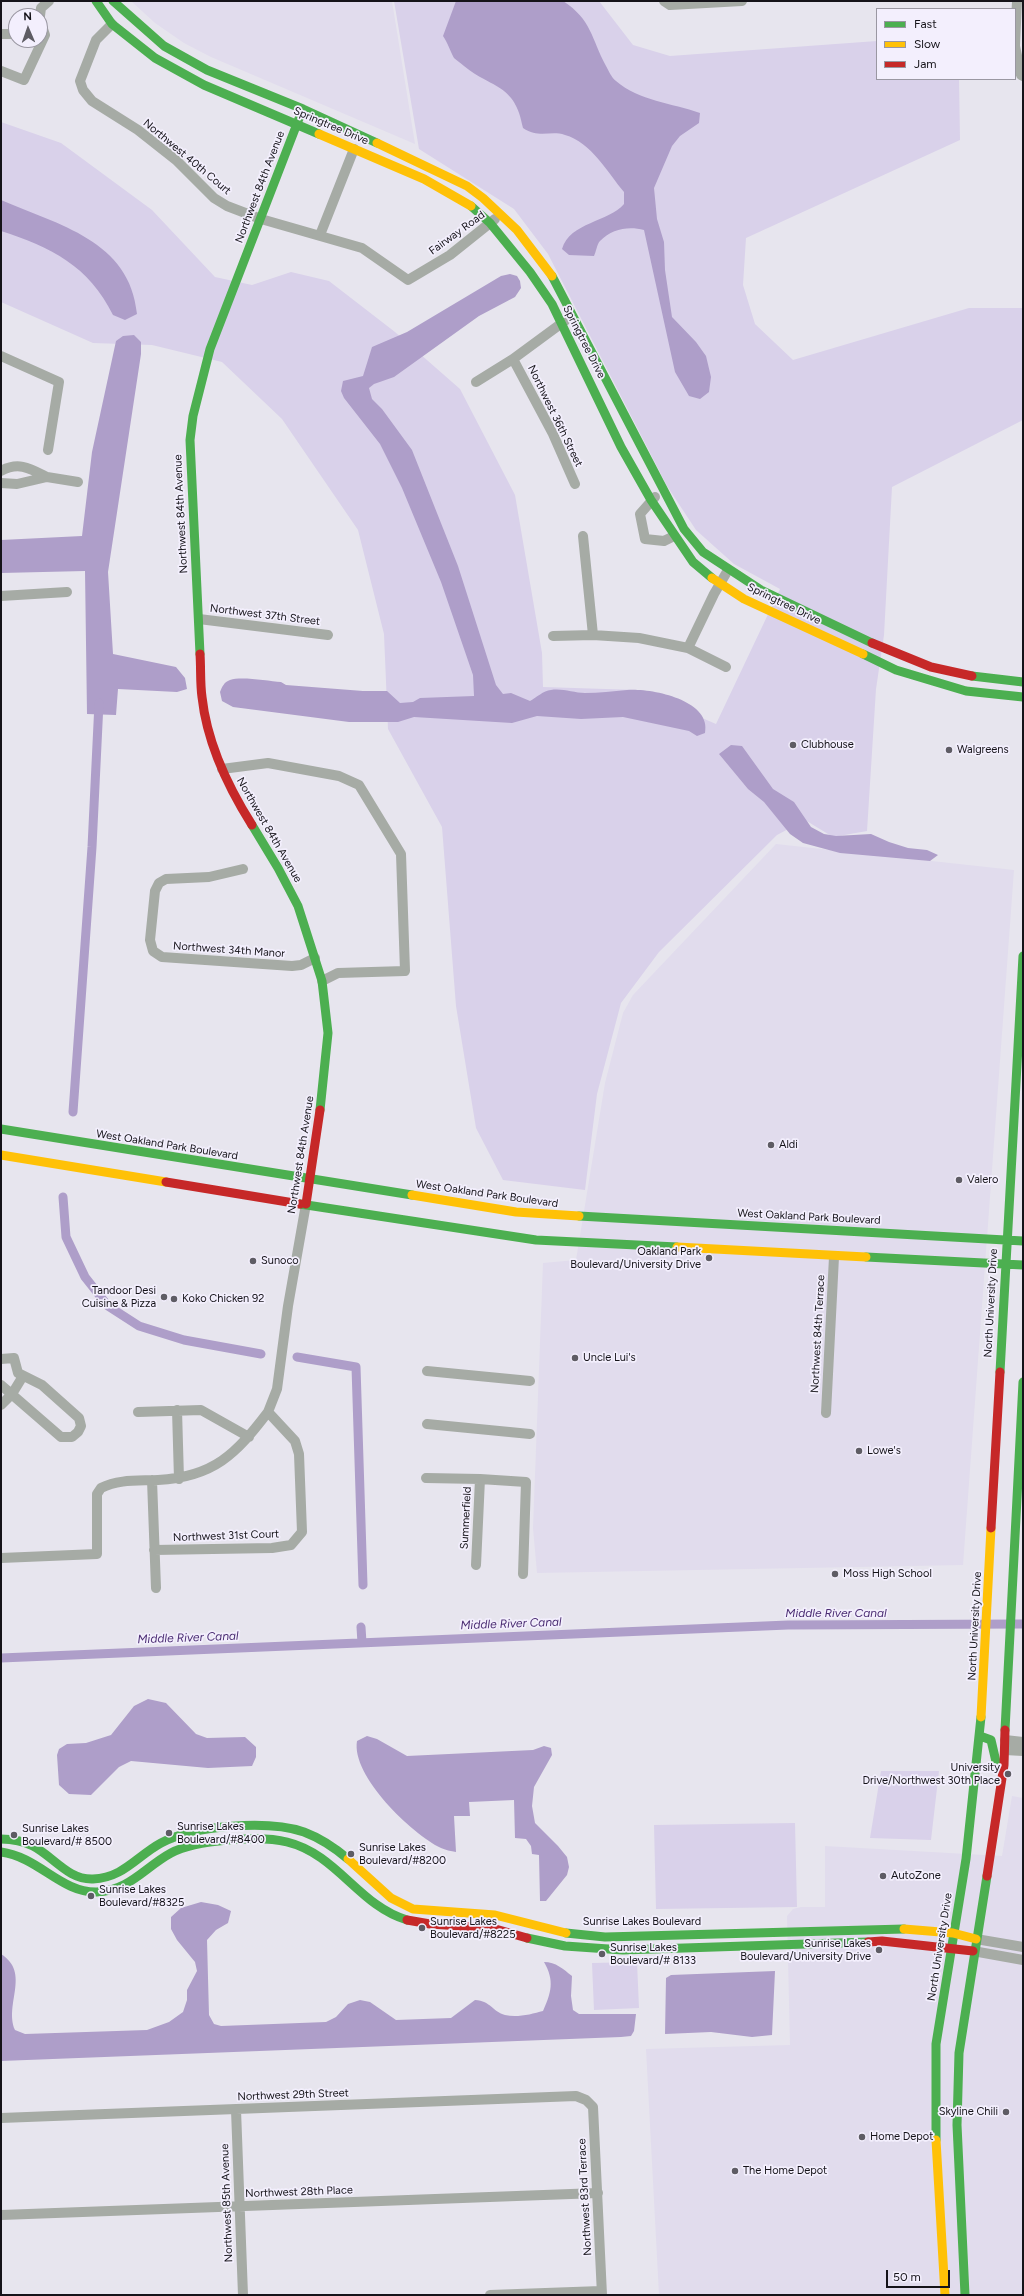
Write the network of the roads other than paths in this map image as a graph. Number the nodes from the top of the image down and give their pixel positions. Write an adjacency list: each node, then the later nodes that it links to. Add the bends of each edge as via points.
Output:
1 (49, 1): 7 (street)
2 (96, 1): 8 (street, Springtree Drive)
3 (113, 1): 14 (street, Springtree Drive, via 164,46 207,70)
4 (664, 1): 5 (street, via 670,5)
5 (742, 1)
6 (1017, 1): 9 (street)
7 (41, 8)
8 (112, 24): 15 (street, Springtree Drive, via 138,47 175,70); 18 (street, Northwest 40th Court, via 96,40 80,81 83,90 92,101 138,130 170,155 214,198 227,206)
9 (1016, 24)
10 (40, 48): 12 (street, via 24,80)
11 (1016, 50): 13 (street)
12 (1, 71)
13 (1022, 76)
14 (303, 109): 15 (street, Northwest 84th Avenue); 17 (street, Springtree Drive, via 467,186)
15 (297, 124): 16 (street, Springtree Drive); 18 (street, Northwest 84th Avenue)
16 (354, 149): 19 (street, Springtree Drive, via 424,179 472,208); 20 (street)
17 (501, 214): 19 (street, Fairway Road); 21 (street, Springtree Drive, via 538,256)
18 (261, 219): 20 (street, Fairway Road); 40 (street, Northwest 84th Avenue, via 212,342 193,416 190,486)
19 (490, 223): 20 (street, Fairway Road, via 450,255 408,280 362,248); 22 (street, Springtree Drive, via 530,272)
20 (320, 236)
21 (573, 316): 22 (street); 32 (street, Springtree Drive)
22 (562, 322): 24 (street); 33 (street, Springtree Drive, via 621,447)
23 (1, 356): 26 (street, via 59,382)
24 (513, 359): 25 (street); 31 (street, Northwest 36th Street, via 553,434)
25 (476, 382)
26 (48, 450)
27 (1, 471): 28 (street, via 14,465 24,465)
28 (47, 477): 29 (street); 30 (street, via 17,484)
29 (78, 482)
30 (1, 483)
31 (574, 484)
32 (663, 490): 33 (street); 36 (street, Springtree Drive, via 684,529 703,552)
33 (651, 500): 35 (street, Springtree Drive); 35 (street, via 640,514 645,539 664,541)
34 (583, 536): 42 (street)
35 (674, 536): 37 (street, Springtree Drive, via 693,562)
36 (728, 570): 37 (street); 46 (street, Springtree Drive, via 783,601 925,664 968,675)
37 (720, 583): 44 (street); 47 (street, Springtree Drive, via 744,599 778,616 896,670 966,690)
38 (67, 592): 39 (street)
39 (1, 596)
40 (199, 619): 41 (street, Northwest 37th Street); 48 (street, Northwest 84th Avenue, via 202,698 212,741)
41 (328, 635)
42 (593, 635): 43 (street); 44 (street, via 639,638)
43 (553, 636)
44 (688, 648): 45 (street)
45 (726, 667)
46 (1023, 682)
47 (1023, 697)
48 (222, 769): 51 (street, Northwest 84th Avenue, via 232,794 278,868 298,906); 52 (street, via 268,763 339,776 359,785 401,854 405,971 338,973)
49 (243, 869): 51 (street, Northwest 34th Manor, via 209,877 166,878 159,883 155,891 150,940 153,951 162,957 292,966 301,965)
50 (1023, 957): 57 (street, North University Drive)
51 (315, 958): 52 (street, Northwest 84th Avenue)
52 (322, 982): 55 (street, Northwest 84th Avenue, via 327,1029 326,1062)
53 (1, 1129): 55 (street, West Oakland Park Boulevard)
54 (1, 1155): 56 (street)
55 (310, 1180): 56 (street, Northwest 84th Avenue); 57 (street, West Oakland Park Boulevard, via 478,1207 553,1216)
56 (306, 1204): 59 (street, via 536,1240); 72 (street, Northwest 84th Avenue, via 276,1389)
57 (1006, 1239): 58 (street, West Oakland Park Boulevard); 60 (street, North University Drive)
58 (1023, 1240)
59 (834, 1257): 60 (street); 73 (street, Northwest 84th Terrace)
60 (1005, 1264): 61 (street); 86 (street, North University Drive, via 987,1642)
61 (1023, 1265)
62 (1, 1359): 64 (street, via 14,1358 18,1373)
63 (427, 1371): 65 (street)
64 (23, 1376): 68 (street); 68 (street, via 42,1385 79,1418 81,1426 78,1432 72,1437 61,1437)
65 (530, 1382)
66 (1023, 1382): 88 (street)
67 (1, 1385): 68 (street)
68 (12, 1394): 69 (street)
69 (1, 1405)
70 (177, 1410): 71 (street); 76 (street, via 201,1410); 78 (street)
71 (138, 1412)
72 (268, 1412): 76 (street, Northwest 84th Avenue); 81 (street, Northwest 31st Court, via 295,1440 299,1454 302,1532 297,1540 291,1545 272,1548)
73 (826, 1413)
74 (427, 1424): 75 (street)
75 (530, 1434)
76 (249, 1437): 78 (street, Northwest 84th Avenue, via 240,1448 218,1465)
77 (426, 1478): 79 (street, Summerfield)
78 (179, 1479): 80 (street, Northwest 84th Avenue)
79 (480, 1479): 83 (street, Summerfield); 84 (street, via 526,1482)
80 (152, 1480): 81 (street); 82 (street, Northwest 84th Avenue, via 121,1481 101,1488 97,1494 97,1554)
81 (154, 1550): 85 (street)
82 (1, 1558)
83 (476, 1564)
84 (523, 1574)
85 (156, 1588)
86 (980, 1736): 90 (street, via 992,1740); 93 (street, North University Drive, via 966,1859)
87 (1023, 1742): 88 (street)
88 (1005, 1745): 89 (street); 90 (street)
89 (1023, 1751)
90 (1000, 1789): 94 (street)
91 (1, 1839): 93 (street, Sunrise Lakes Boulevard, via 33,1846 75,1875 93,1879 112,1877 124,1872 161,1843 186,1833 217,1829 283,1827 305,1832 324,1842 386,1894 404,1906 414,1909 486,1914 558,1931 605,1937 864,1928)
92 (1, 1852): 96 (street, via 24,1856 70,1887 97,1892 128,1885 138,1880 170,1853 198,1843 285,1841 296,1843 319,1854 392,1915 418,1923 490,1928 542,1942 595,1950 882,1941)
93 (953, 1933): 94 (street, Sunrise Lakes Boulevard); 96 (street, North University Drive)
94 (976, 1938): 95 (street, Sunrise Lakes Boulevard); 97 (street)
95 (1023, 1947)
96 (951, 1948): 97 (street); 99 (street, North University Drive)
97 (973, 1951): 98 (street); 103 (street, via 959,2053)
98 (1023, 1960)
99 (936, 2056): 103 (street, via 944,2082 947,2154 951,2161); 104 (street, North University Drive, via 935,2117)
100 (586, 2100): 101 (street, Northwest 29th Street, via 576,2096); 105 (street, Northwest 83rd Terrace, via 593,2107)
101 (236, 2110): 102 (street, Northwest 29th Street); 106 (street, Northwest 85th Avenue)
102 (1, 2118)
103 (959, 2162): 112 (street)
104 (938, 2170): 111 (street, North University Drive); 112 (street, via 944,2172 952,2182 959,2284)
105 (598, 2193): 106 (street, Northwest 28th Place); 108 (street, Northwest 83rd Terrace)
106 (240, 2206): 107 (street, Northwest 28th Place); 109 (street, Northwest 85th Avenue)
107 (1, 2215)
108 (601, 2293): 110 (street)
109 (243, 2295)
110 (490, 2295)
111 (945, 2295)
112 (965, 2295)

